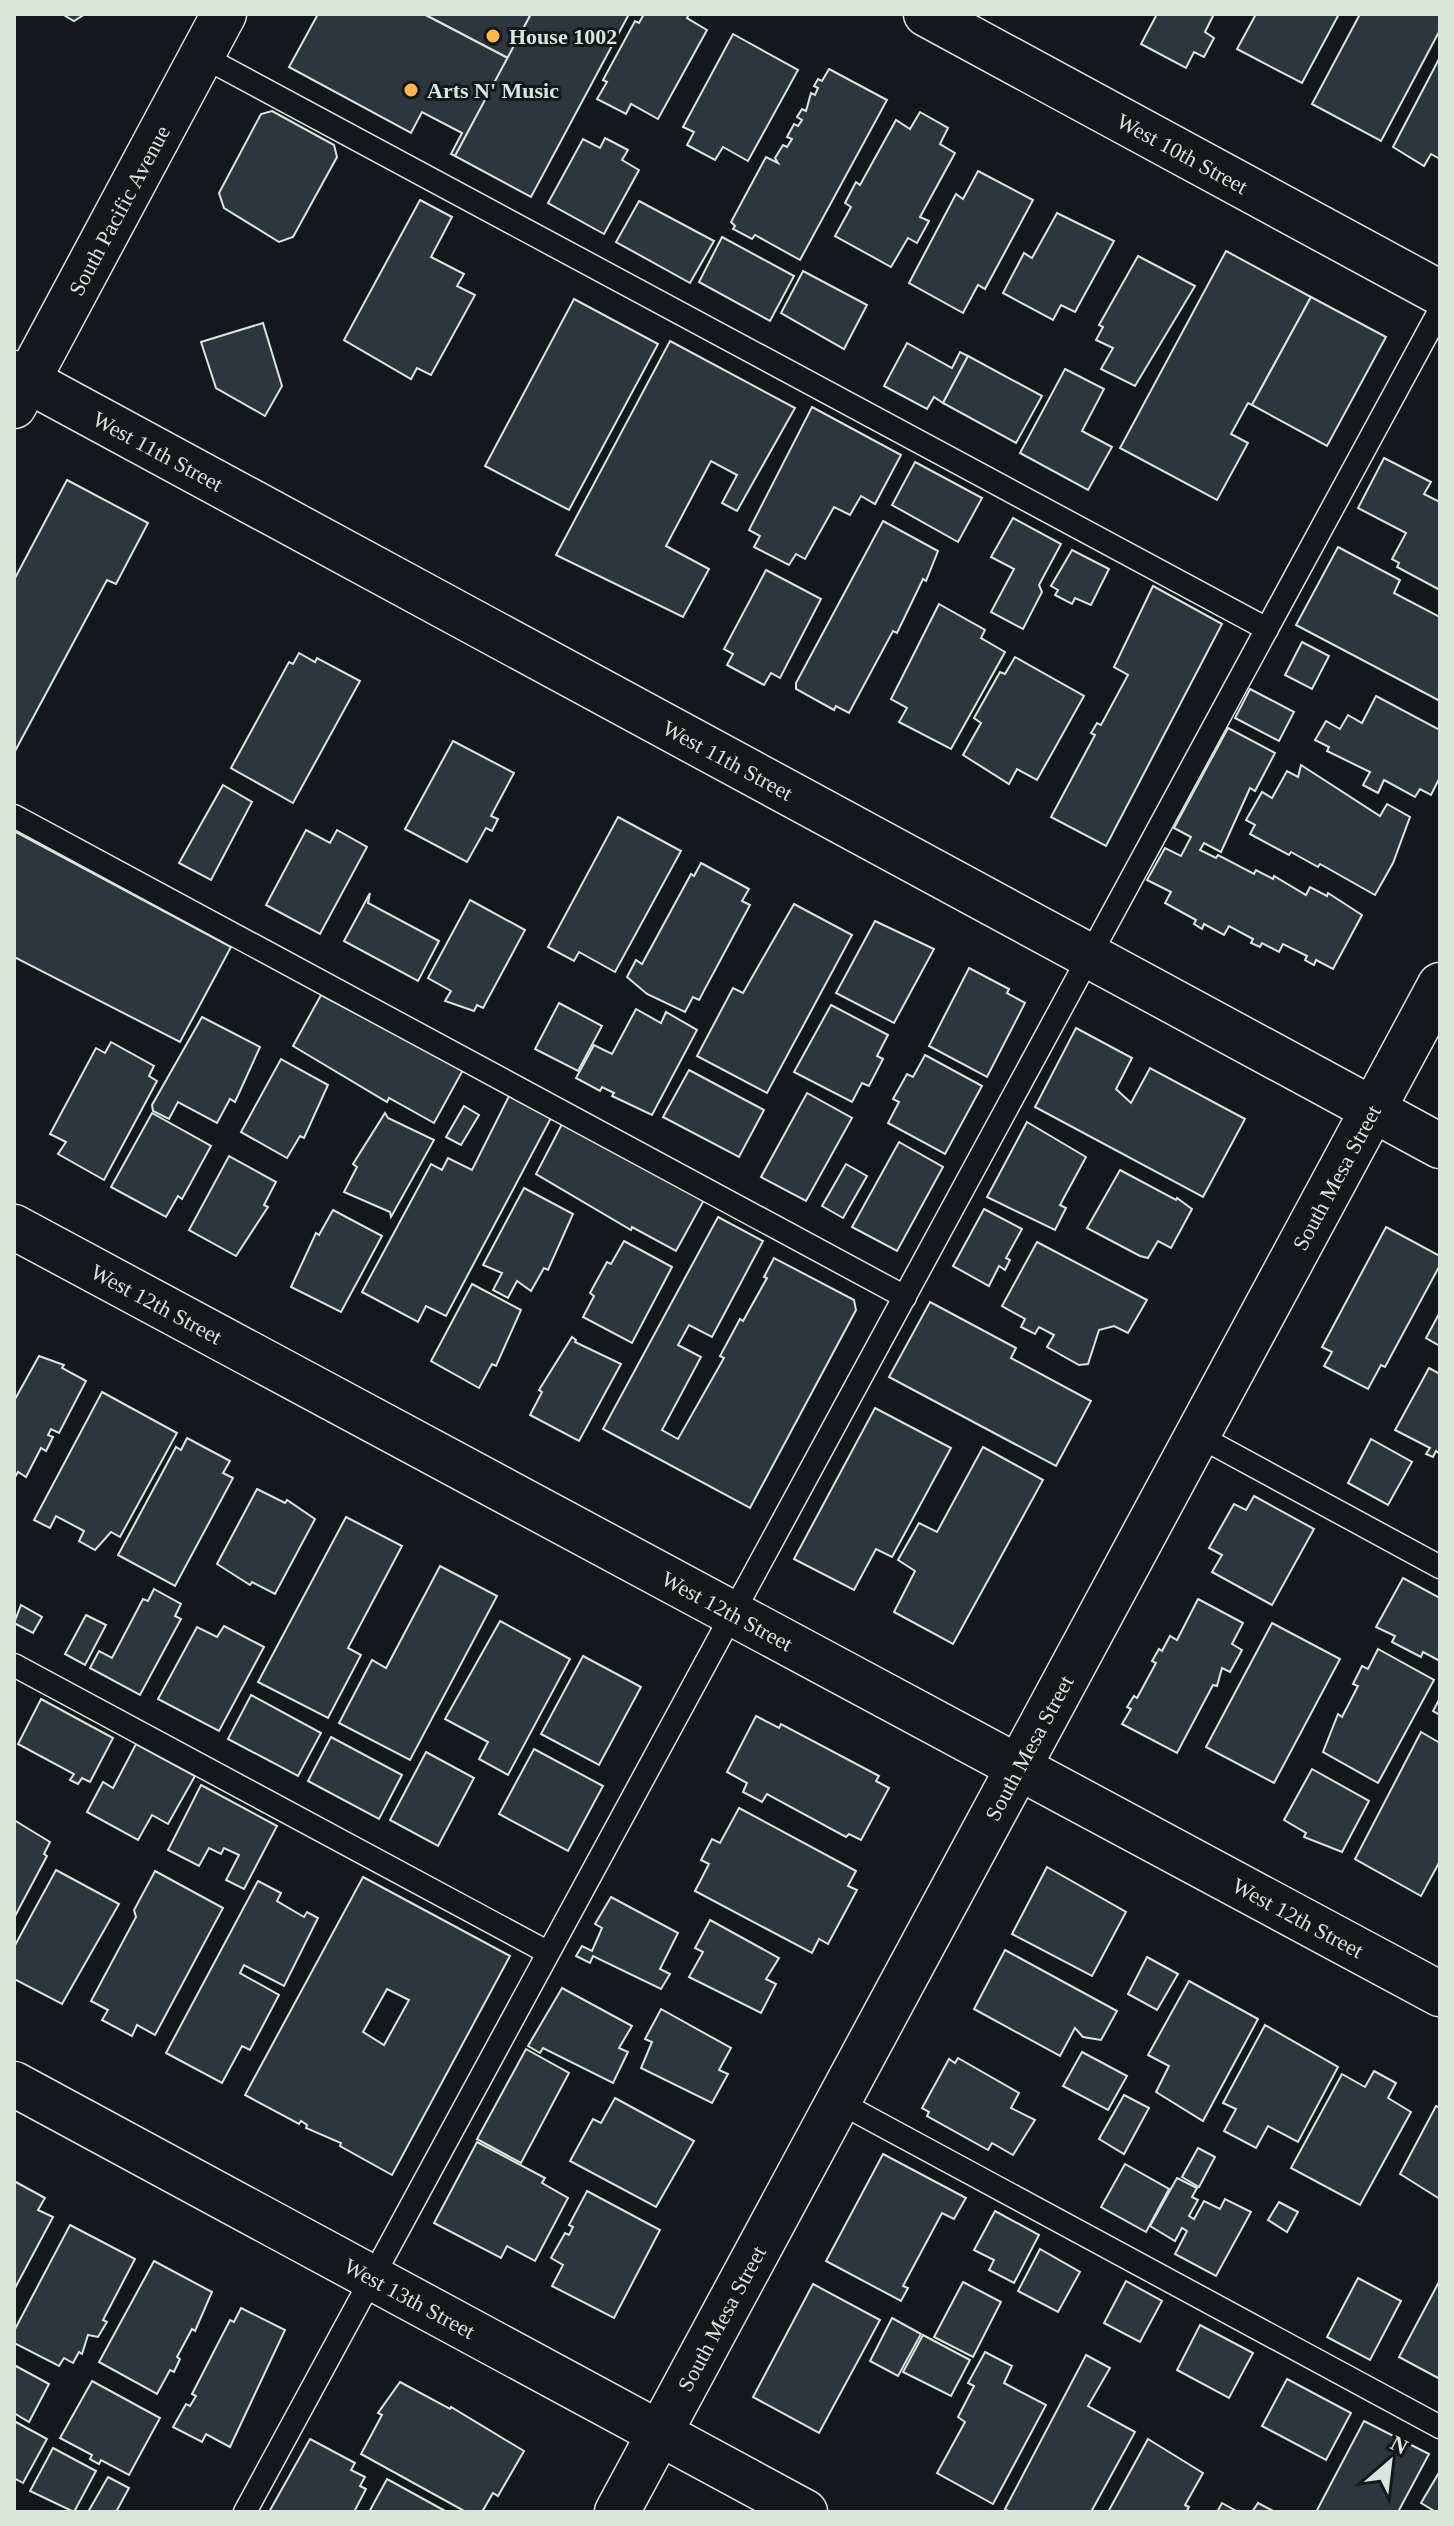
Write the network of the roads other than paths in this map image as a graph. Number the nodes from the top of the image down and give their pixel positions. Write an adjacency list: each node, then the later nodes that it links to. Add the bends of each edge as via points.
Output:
1 (224, 14): 3 (street, South Pacific Avenue)
2 (926, 14): 4 (street, West 10th Street)
3 (202, 56): 6 (street, South Pacific Avenue); 7 (lane)
4 (1440, 293)
5 (1440, 310): 7 (lane)
6 (19, 387): 9 (street, West 11th Street)
7 (1267, 629): 9 (lane)
8 (14, 816): 14 (lane)
9 (1088, 956): 11 (street, West 11th Street); 14 (lane)
10 (1440, 985): 11 (street, South Mesa Street)
11 (1373, 1111): 12 (street, West 11th Street); 15 (street, South Mesa Street)
12 (1440, 1146)
13 (14, 1227): 17 (street, West 12th Street)
14 (905, 1297): 17 (lane)
15 (1197, 1435): 16 (lane); 19 (street, South Mesa Street)
16 (1440, 1567)
17 (734, 1613): 19 (street, West 12th Street); 20 (lane)
18 (14, 1665): 20 (lane)
19 (1019, 1765): 21 (street, West 12th Street); 23 (street, South Mesa Street)
20 (547, 1952): 24 (lane)
21 (1440, 1994)
22 (14, 2084): 24 (street, West 13th Street)
23 (837, 2101): 25 (lane); 26 (street, South Mesa Street)
24 (373, 2279): 26 (street, West 13th Street); 27 (lane)
25 (1440, 2427)
26 (659, 2433): 28 (street, South Mesa Street); 29 (street, West 13th Street)
27 (245, 2512)
28 (617, 2512)
29 (805, 2512)

